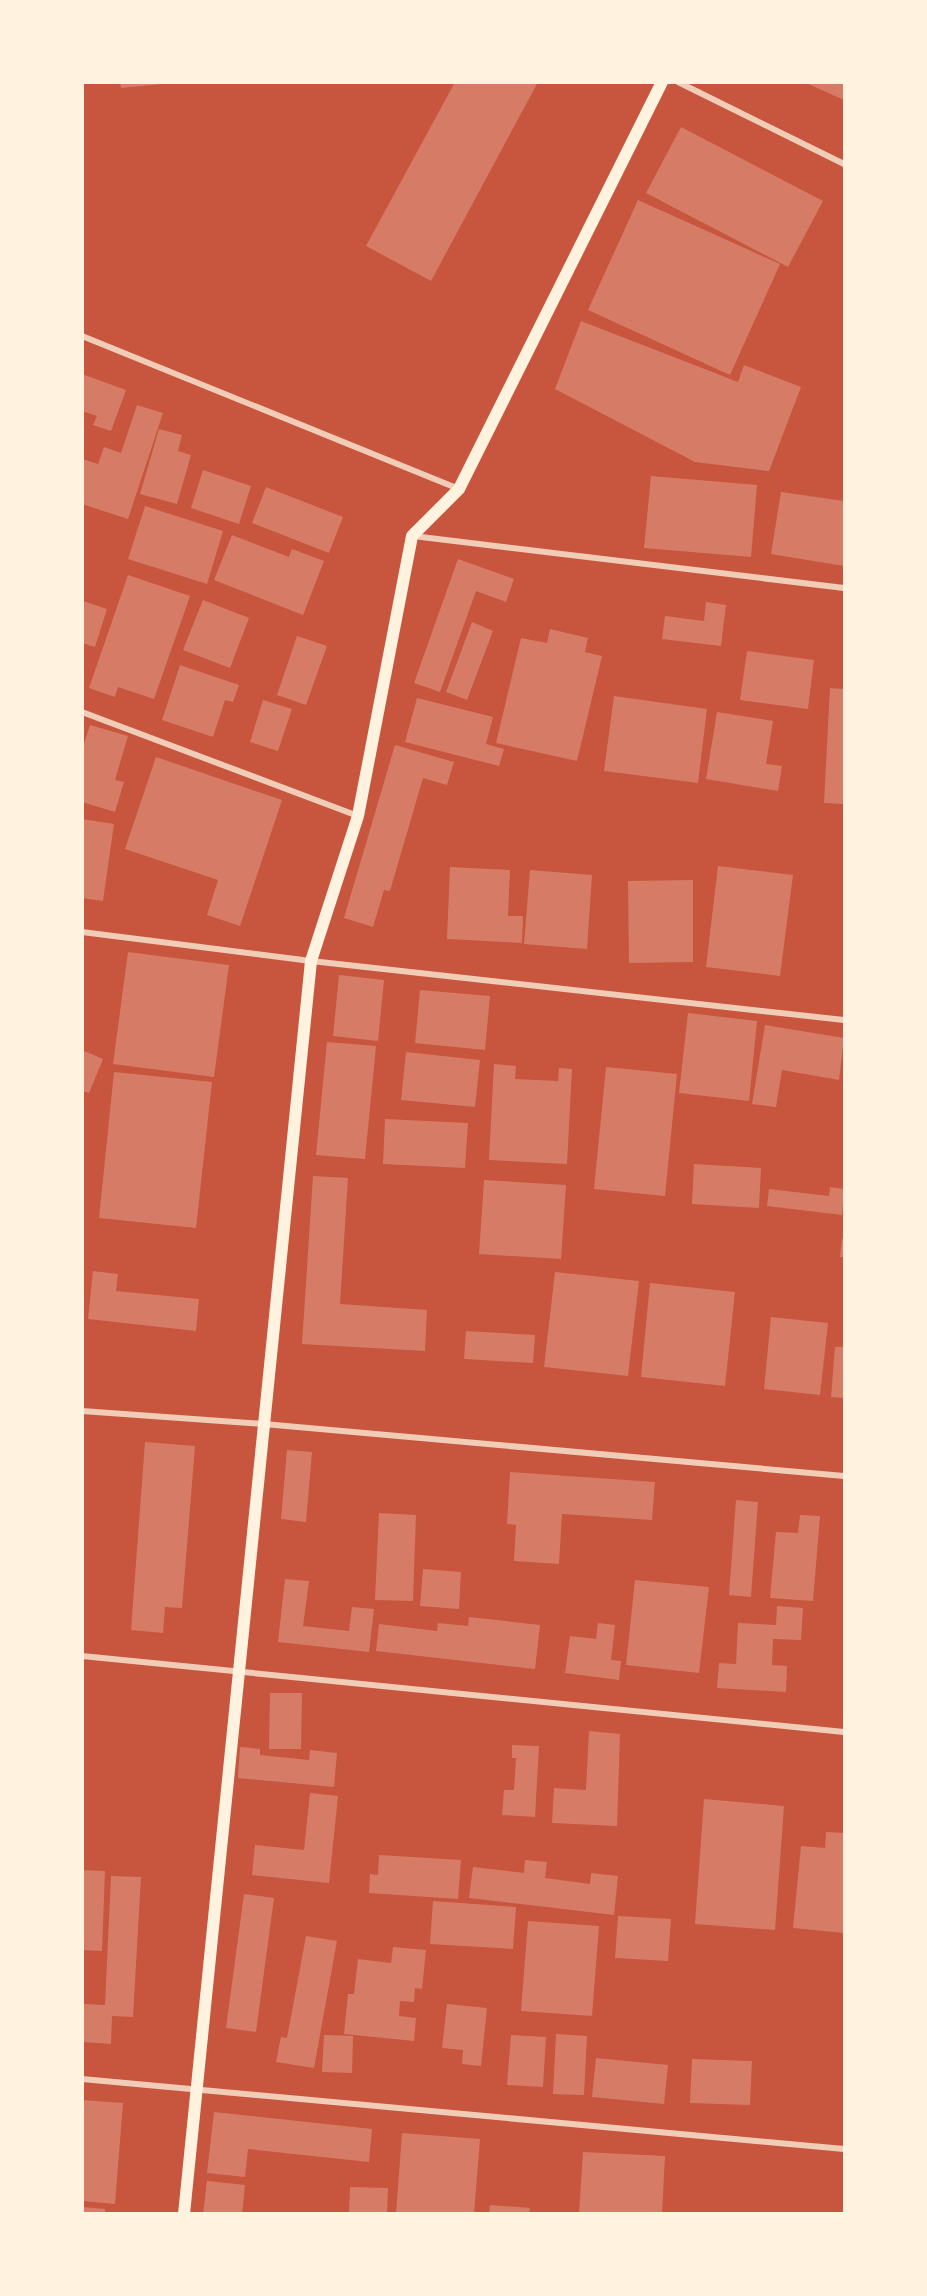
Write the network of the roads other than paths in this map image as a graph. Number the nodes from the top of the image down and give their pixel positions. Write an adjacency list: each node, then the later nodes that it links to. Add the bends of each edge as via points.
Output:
1 (662, 82): 5 (main road)
2 (678, 82): 3 (street)
3 (844, 164)
4 (82, 336): 5 (street)
5 (459, 489): 6 (main road)
6 (412, 536): 7 (street); 9 (main road)
7 (844, 588)
8 (82, 712): 9 (street)
9 (358, 816): 11 (main road)
10 (82, 932): 11 (street)
11 (311, 961): 12 (street); 14 (main road)
12 (844, 1020)
13 (82, 1411): 14 (street)
14 (264, 1424): 15 (street); 17 (main road)
15 (844, 1476)
16 (82, 1656): 17 (street)
17 (239, 1671): 18 (street); 20 (main road)
18 (844, 1732)
19 (82, 2079): 20 (street)
20 (195, 2090): 21 (street); 22 (main road)
21 (844, 2149)
22 (184, 2214)

